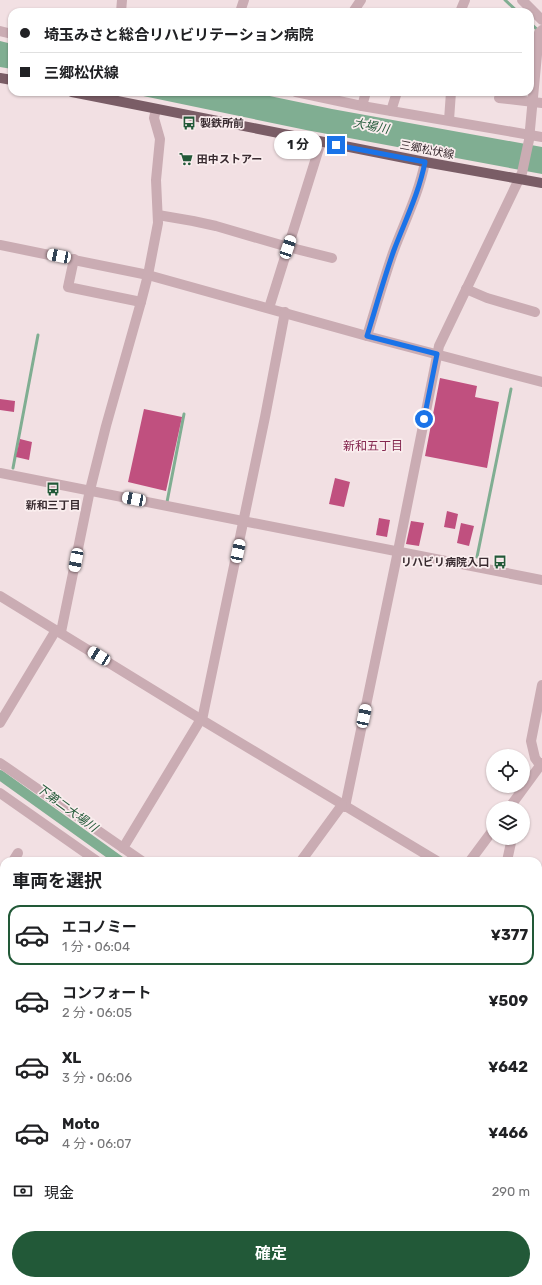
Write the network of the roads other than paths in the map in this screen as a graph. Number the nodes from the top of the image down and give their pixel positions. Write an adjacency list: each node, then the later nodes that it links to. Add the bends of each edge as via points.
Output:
1 (522, 0): 2 (street)
2 (530, 8)
3 (534, 12): 4 (street)
4 (542, 20)
5 (542, 30): 12 (street, via 539,33)
6 (110, 96): 14 (main road, 三郷松伏線)
7 (325, 96): 13 (street)
8 (365, 96): 13 (street)
9 (396, 96): 15 (street)
10 (451, 96): 16 (street)
11 (499, 98): 12 (street)
12 (538, 102): 18 (street)
13 (362, 106): 15 (street)
14 (156, 109): 19 (main road, 三郷松伏線); 23 (street, via 154,118 160,139 156,180)
15 (392, 111): 16 (street)
16 (449, 120): 18 (street)
17 (542, 137): 18 (street)
18 (530, 138): 21 (street)
19 (321, 142): 20 (main road, 三郷松伏線); 25 (street)
20 (425, 162): 21 (main road, 三郷松伏線); 34 (street, via 414,203 390,263)
21 (520, 176): 22 (main road, 三郷松伏線); 29 (street)
22 (542, 183)
23 (158, 214): 25 (street, via 216,226); 28 (street)
24 (0, 245): 27 (street)
25 (288, 247): 26 (street); 31 (street)
26 (332, 258)
27 (74, 259): 28 (street); 30 (street, via 68,287)
28 (148, 275): 30 (street); 31 (street)
29 (466, 289): 33 (street); 35 (street, via 438,346)
30 (141, 302): 38 (street)
31 (268, 308): 32 (street)
32 (285, 312): 34 (street); 39 (street)
33 (535, 312)
34 (367, 336): 35 (street)
35 (437, 354): 36 (street); 40 (street)
36 (542, 382)
37 (0, 473): 38 (street)
38 (90, 490): 39 (street); 43 (street)
39 (244, 520): 40 (street); 45 (street)
40 (398, 551): 41 (street); 51 (street)
41 (542, 580)
42 (0, 596): 43 (street)
43 (59, 631): 45 (street); 46 (street)
44 (542, 685): 48 (street, via 531,741 535,758)
45 (202, 720): 51 (street); 54 (street)
46 (0, 723)
47 (0, 763): 54 (street)
48 (541, 764): 50 (street)
49 (0, 793): 55 (street)
50 (517, 801)
51 (344, 806): 57 (street); 58 (street)
52 (486, 839): 59 (street)
53 (510, 845): 60 (street)
54 (123, 848): 56 (street)
55 (91, 857)
56 (136, 857)
57 (304, 857)
58 (430, 857)
59 (473, 857)
60 (508, 857)

